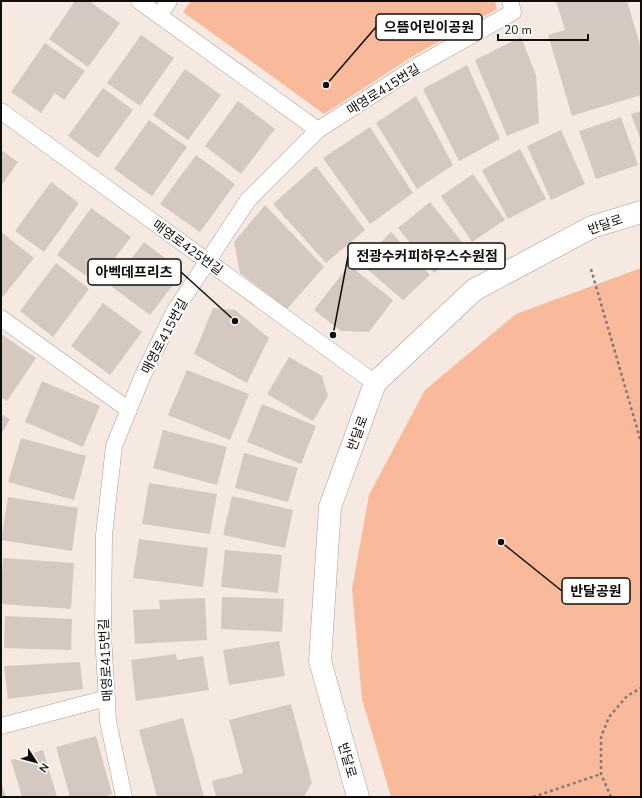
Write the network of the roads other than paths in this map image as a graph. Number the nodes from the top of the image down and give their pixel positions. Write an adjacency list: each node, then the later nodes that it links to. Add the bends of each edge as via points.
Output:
1 (139, 1): 4 (lane)
2 (169, 1): 4 (lane)
3 (510, 1): 6 (lane, 매영로415번길, via 513,12 419,66)
4 (159, 15): 6 (lane)
5 (1, 111): 8 (lane, 매영로425번길)
6 (318, 130): 8 (lane, 매영로415번길, via 248,200)
7 (641, 212): 10 (street, 반달로, via 592,227 474,290)
8 (208, 262): 10 (lane, 매영로425번길); 11 (lane, 매영로415번길, via 174,312)
9 (1, 318): 11 (lane)
10 (375, 383): 15 (street, 반달로, via 330,507 320,662)
11 (129, 410): 12 (lane, 매영로415번길, via 114,446 104,535 103,634)
12 (107, 698): 13 (lane); 14 (lane, 매영로415번길, via 108,721)
13 (1, 726)
14 (124, 797)
15 (358, 797)

